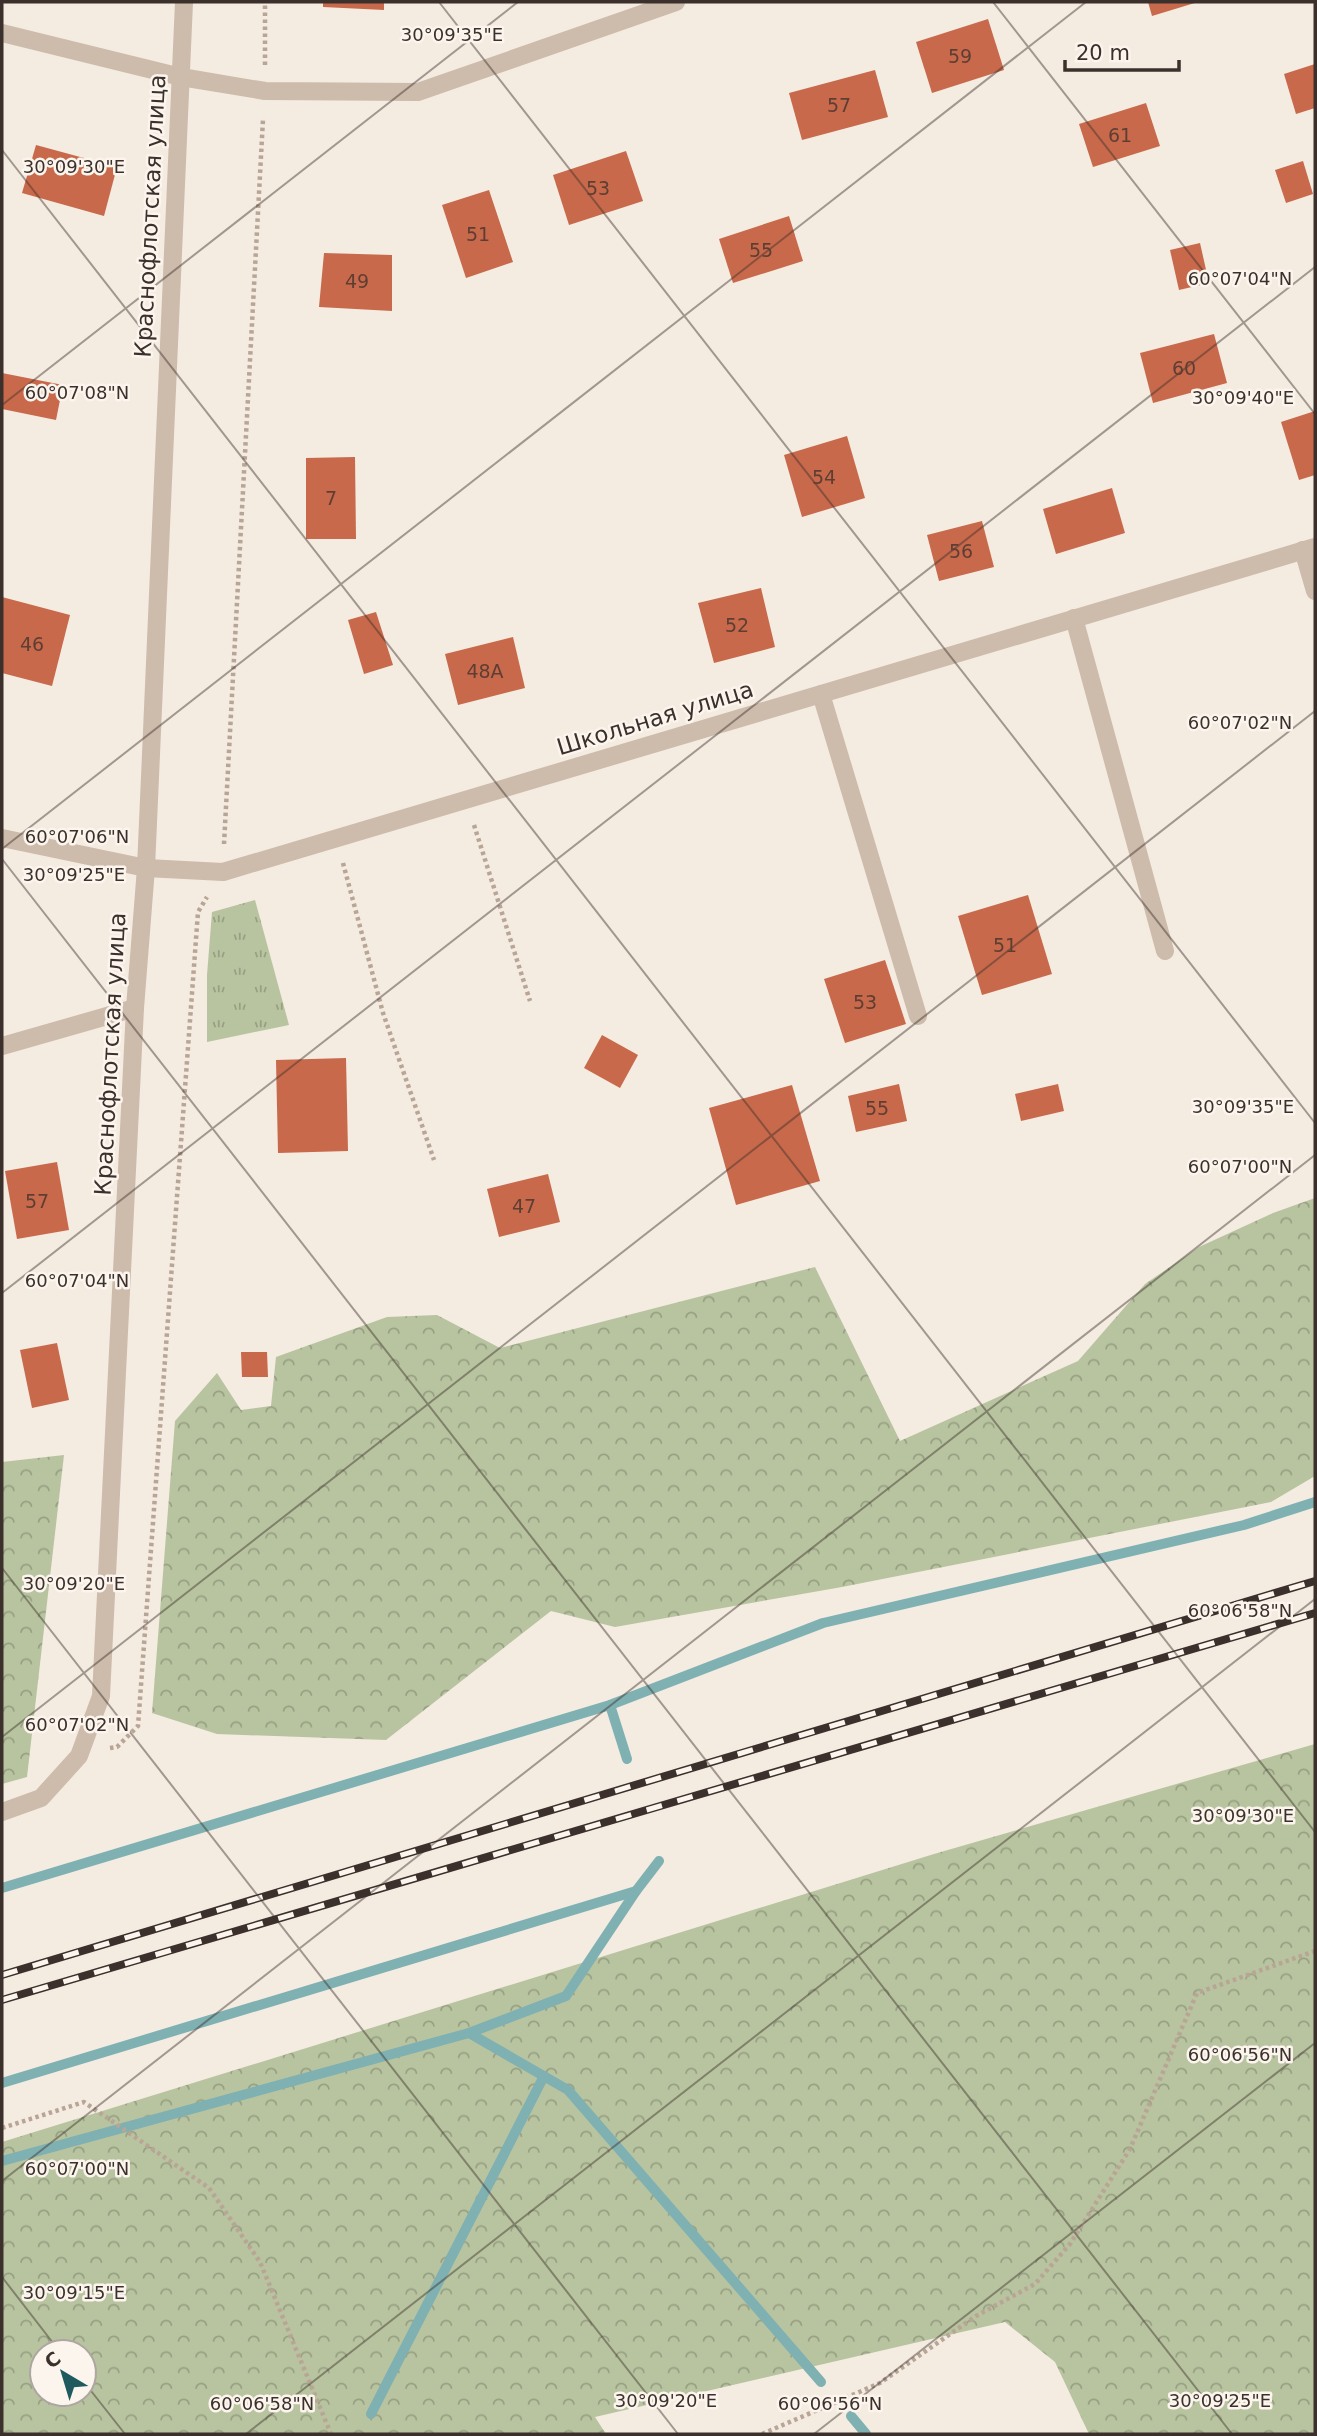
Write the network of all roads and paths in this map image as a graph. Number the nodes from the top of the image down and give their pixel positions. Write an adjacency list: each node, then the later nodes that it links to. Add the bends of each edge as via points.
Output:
1 (184, 2): 4 (street, Краснофлотская улица)
2 (676, 2): 4 (street, via 418,92 265,91)
3 (2, 33): 4 (street)
4 (181, 77): 12 (street, Краснофлотская улица)
5 (1309, 548): 6 (street); 7 (street, Школьная улица)
6 (1315, 591)
7 (1074, 618): 8 (street, Школьная улица); 13 (street)
8 (821, 694): 9 (street, Школьная улица); 16 (street)
9 (466, 799): 11 (street, Школьная улица); 14 (path)
10 (2, 838): 12 (street, Школьная улица)
11 (337, 838): 12 (street, Школьная улица, via 223,872); 18 (path, via 383,1013)
12 (146, 868): 15 (street, Краснофлотская улица)
13 (1165, 951)
14 (530, 1001)
15 (135, 1008): 17 (street); 19 (street, Краснофлотская улица, via 101,1696 79,1756 41,1798)
16 (918, 1016)
17 (2, 1046)
18 (434, 1160)
19 (2, 1812)
20 (1315, 1951): 23 (path, via 1197,1993 1130,2148 1070,2244 1035,2284 976,2316 880,2383)
21 (2, 2128): 22 (path, via 84,2102 209,2188 260,2262)
22 (331, 2434)
23 (762, 2434)

